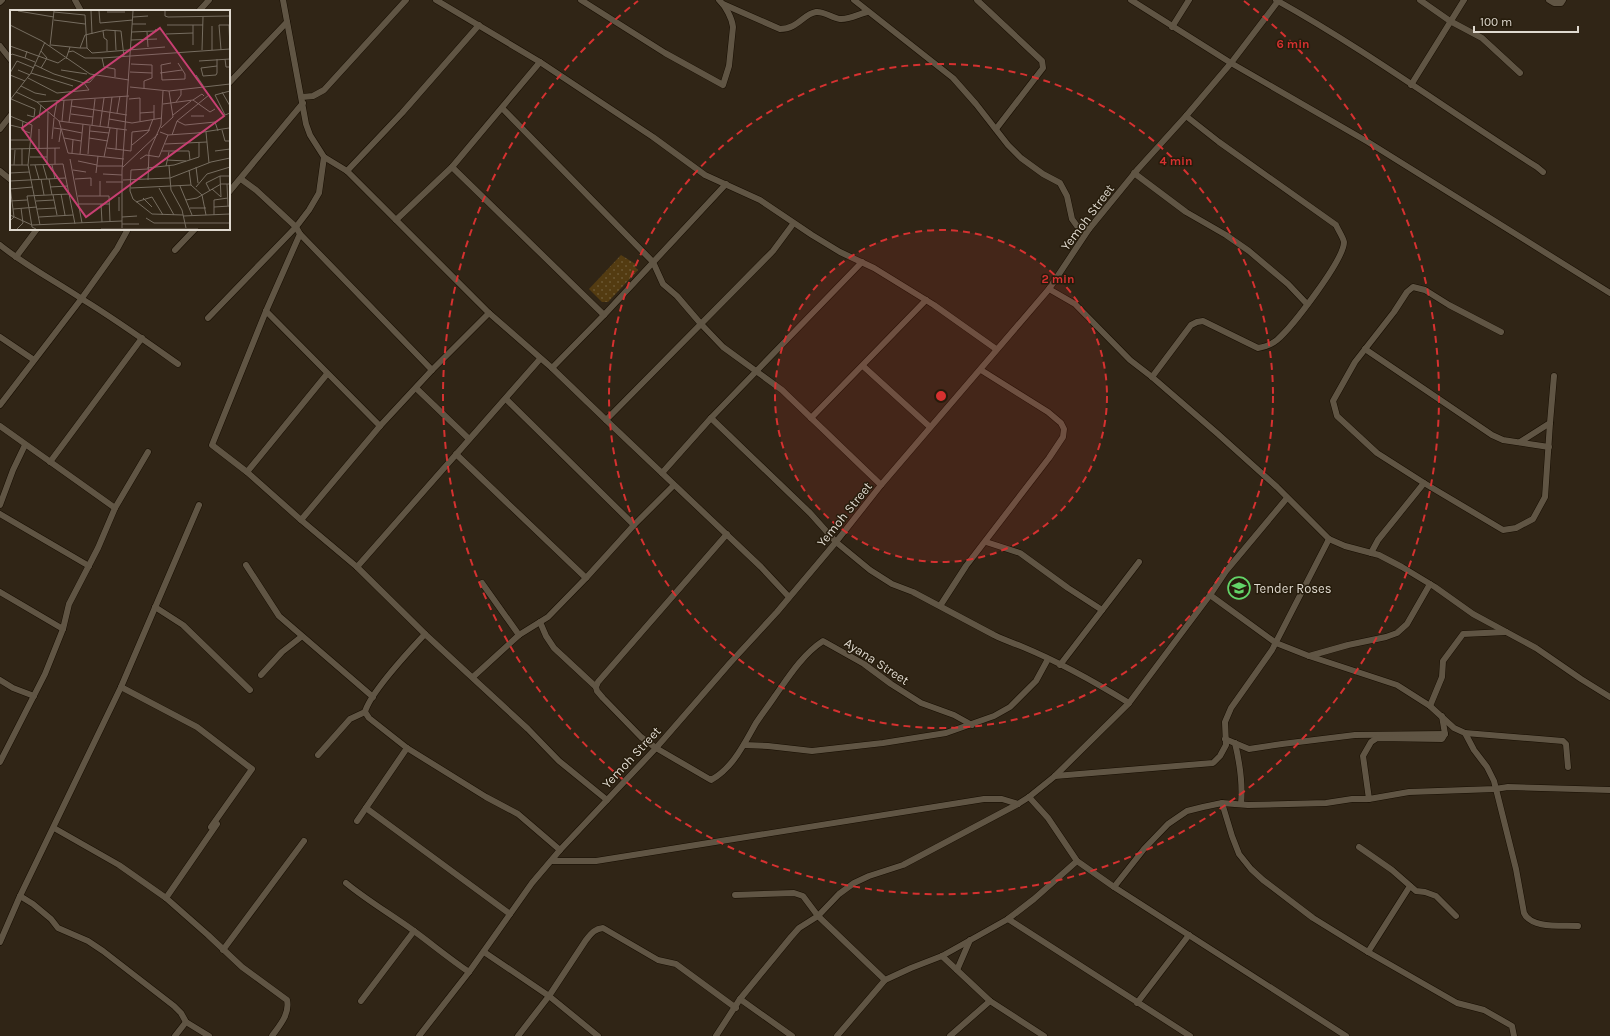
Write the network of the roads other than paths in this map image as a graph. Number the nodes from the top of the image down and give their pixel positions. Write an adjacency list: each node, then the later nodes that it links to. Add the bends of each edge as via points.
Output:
1 (75, 0): 17 (street)
2 (209, 0): 18 (street)
3 (283, 0): 21 (street)
4 (406, 0): 31 (street, via 324,90)
5 (436, 0): 22 (street)
6 (581, 0): 16 (street, via 665,53 723,85 729,66 733,27)
7 (854, 0): 19 (street)
8 (977, 0): 36 (street, via 1042,61 1043,68)
9 (1131, 0): 23 (street)
10 (1189, 0): 23 (street)
11 (1420, 0): 20 (street)
12 (1464, 0): 20 (street)
13 (1549, 0): 14 (street, via 1561,4)
14 (1564, 0)
15 (1278, 1): 27 (street, Yemoh Street); 30 (street)
16 (721, 2): 19 (street, via 780,29 789,29 815,12 839,19)
17 (80, 10)
18 (200, 10)
19 (867, 12): 36 (street, via 953,78)
20 (1450, 21): 28 (street, via 1482,38); 30 (street)
21 (287, 22): 29 (street); 31 (street)
22 (479, 25): 26 (street); 40 (street)
23 (1172, 27): 27 (street)
24 (0, 46): 25 (street)
25 (10, 59)
26 (540, 62): 32 (street); 45 (street, via 705,175)
27 (1231, 63): 34 (street, Yemoh Street); 61 (street, via 1368,142)
28 (1520, 73)
29 (230, 82)
30 (1411, 85): 41 (street)
31 (302, 100): 37 (street, via 310,136); 44 (street)
32 (502, 108): 38 (street); 58 (street)
33 (10, 116): 35 (street)
34 (1186, 116): 42 (street, Yemoh Street); 64 (street, via 1336,225 1344,241 1341,253)
35 (0, 129)
36 (996, 129): 50 (street, via 1021,158 1060,183 1067,196 1072,219 1077,226)
37 (324, 157): 40 (street); 49 (street, via 319,193)
38 (452, 167): 47 (street); 67 (street)
39 (0, 171): 43 (street)
40 (347, 171): 47 (street)
41 (1543, 172)
42 (1134, 174): 50 (street, Yemoh Street); 64 (street, via 1186,212 1249,251)
43 (10, 179)
44 (241, 179): 46 (street); 49 (street)
45 (726, 184): 48 (street, via 760,200); 58 (street)
46 (230, 191)
47 (396, 220): 66 (street)
48 (793, 224): 59 (street); 69 (street, via 773,251)
49 (296, 226): 54 (street); 68 (street)
50 (1089, 229): 60 (street, Yemoh Street)
51 (36, 230): 57 (street)
52 (127, 230): 62 (street)
53 (194, 230): 56 (street)
54 (300, 234): 65 (street); 80 (street)
55 (0, 245): 57 (street)
56 (175, 250)
57 (16, 257): 62 (street)
58 (653, 262): 67 (street); 69 (street, via 664,284)
59 (862, 262): 63 (street); 82 (street)
60 (1049, 289): 73 (street, Yemoh Street); 85 (street, via 1075,304 1130,360)
61 (1610, 293)
62 (82, 298): 72 (street); 76 (street)
63 (926, 300): 73 (street); 78 (street)
64 (1307, 304): 85 (street, via 1276,341 1258,348 1203,321 1197,322 1191,325)
65 (266, 311): 83 (street); 103 (street, via 212,444)
66 (489, 313): 75 (street); 80 (street)
67 (604, 315): 79 (street)
68 (208, 318)
69 (701, 324): 82 (street, via 723,346); 91 (street)
70 (1501, 332): 74 (street, via 1425,290 1413,287)
71 (0, 337): 76 (street)
72 (142, 338): 77 (street); 102 (street)
73 (996, 349): 81 (street, Yemoh Street)
74 (1365, 349): 97 (street, via 1492,436); 105 (street, via 1333,401 1337,416 1377,453)
75 (540, 359): 79 (street); 87 (street)
76 (34, 360): 88 (street)
77 (178, 364)
78 (863, 366): 90 (street); 95 (street)
79 (552, 368): 91 (street)
80 (432, 370): 86 (street)
81 (980, 370): 95 (street, Yemoh Street); 118 (street, via 1043,409 1061,422 1064,429 1063,436 1049,458)
82 (757, 372): 89 (street); 90 (street, via 782,390)
83 (327, 374): 94 (street); 103 (street)
84 (1554, 376): 92 (street)
85 (1152, 377): 108 (street)
86 (416, 388): 94 (street); 96 (street)
87 (506, 398): 96 (street); 114 (street)
88 (0, 404)
89 (711, 418): 104 (street); 117 (street, via 810,513)
90 (811, 418): 107 (street)
91 (606, 420): 104 (street)
92 (1550, 423): 97 (street); 99 (street)
93 (0, 426): 98 (street)
94 (380, 426): 113 (street)
95 (930, 427): 107 (street, Yemoh Street)
96 (469, 439): 101 (street)
97 (1520, 442): 99 (street)
98 (25, 446): 102 (street); 109 (street)
99 (1549, 447): 105 (street, via 1545,497 1533,519 1516,528 1503,530)
100 (148, 452): 111 (street)
101 (456, 454): 123 (street); 124 (street)
102 (50, 462): 111 (street)
103 (247, 472): 113 (street)
104 (662, 473): 106 (street)
105 (1424, 483): 119 (street, via 1378,540)
106 (674, 484): 114 (street); 115 (street)
107 (881, 485): 117 (street, Yemoh Street)
108 (1287, 498): 116 (street); 128 (street, via 1226,571)
109 (0, 505)
110 (198, 505): 131 (street)
111 (115, 508): 122 (street)
112 (0, 514): 122 (street)
113 (301, 520): 123 (street)
114 (634, 524): 124 (street)
115 (727, 534): 129 (street); 147 (street)
116 (1329, 538): 119 (street, via 1345,546); 139 (street)
117 (836, 542): 129 (street, Yemoh Street); 130 (street, via 892,584)
118 (986, 542): 130 (street, via 966,566); 132 (street, via 1020,553)
119 (1371, 553): 126 (street, via 1385,558)
120 (1139, 562): 132 (street)
121 (246, 565): 138 (street, via 279,616)
122 (88, 566): 134 (street, via 69,604)
123 (357, 566): 136 (street)
124 (586, 578): 133 (street)
125 (482, 583): 137 (street)
126 (1430, 584): 135 (street, via 1473,614); 140 (street, via 1407,624 1397,633 1386,638)
127 (0, 592): 134 (street)
128 (1210, 595): 139 (street); 152 (street)
129 (789, 597): 163 (street, Yemoh Street)
130 (940, 606): 141 (street, via 1008,642)
131 (155, 607): 146 (street); 148 (street, via 183,625)
132 (1102, 610): 142 (street)
133 (540, 622): 137 (street); 147 (street, via 554,648)
134 (63, 629): 149 (street)
135 (1509, 632): 151 (street); 153 (street, via 1463,634 1458,638 1443,661 1442,677)
136 (425, 634): 144 (street); 150 (street)
137 (519, 635): 144 (street)
138 (301, 637): 143 (street, via 282,652); 150 (street)
139 (1276, 643): 140 (street); 159 (street, via 1231,708 1225,722)
140 (1309, 656): 153 (street, via 1397,684)
141 (1048, 659): 142 (street); 156 (street, via 1036,681 1010,707)
142 (1060, 665): 152 (street)
143 (261, 675)
144 (473, 677): 172 (street, via 559,761)
145 (0, 680): 149 (street)
146 (121, 687): 179 (street, via 197,727 252,769); 180 (street)
147 (596, 687): 163 (street, via 603,698 641,737)
148 (250, 690)
149 (34, 696): 165 (street)
150 (372, 697): 154 (street, via 366,705)
151 (1610, 697)
152 (1128, 703): 167 (street)
153 (1430, 706): 155 (street)
154 (365, 712): 162 (street); 164 (street, via 350,719)
155 (1442, 716): 157 (street, via 1454,728); 158 (street)
156 (972, 725): 161 (street, via 946,733 812,751); 161 (street, Ayana Street, via 954,715 921,703 864,664 823,641 814,647 793,671)
157 (1465, 733): 166 (street, via 1564,741); 168 (street, via 1487,767)
158 (1445, 734): 160 (street, via 1354,735 1249,750); 171 (street, via 1442,739 1377,738 1371,742 1364,756)
159 (1225, 739): 160 (street); 167 (street, via 1223,751 1213,763)
160 (1234, 743): 175 (street, via 1241,767)
161 (744, 745): 163 (street, via 729,765 711,780)
162 (407, 748): 176 (street); 183 (street, via 486,798 518,814)
163 (656, 748): 172 (street, Yemoh Street)
164 (318, 755)
165 (0, 762)
166 (1568, 767)
167 (1055, 776): 170 (street)
168 (1495, 789): 169 (street, via 1508,786); 171 (street, via 1409,792); 196 (street, via 1526,918 1538,924)
169 (1610, 790)
170 (1029, 797): 174 (street); 185 (street, via 1048,818)
171 (1369, 799): 175 (street, via 1326,803)
172 (607, 800): 183 (street, Yemoh Street)
173 (1222, 803): 175 (street); 188 (street, via 1187,811 1168,824); 203 (street, via 1239,854 1251,869 1313,918)
174 (1018, 804): 184 (street, via 1002,799 984,799 596,861); 193 (street, via 903,865 854,883 839,894)
175 (1241, 804)
176 (366, 808): 178 (street); 192 (street)
177 (220, 819): 191 (street)
178 (357, 821)
179 (211, 827)
180 (54, 828): 190 (street); 191 (street, via 119,865)
181 (304, 841): 201 (street)
182 (1359, 847): 187 (street)
183 (560, 850): 184 (street, Yemoh Street)
184 (551, 861): 192 (street, Yemoh Street)
185 (1077, 861): 188 (street); 195 (street, via 1034,900)
186 (346, 883): 197 (street)
187 (1410, 886): 194 (street, via 1416,891 1436,896); 203 (street)
188 (1114, 887): 198 (street)
189 (735, 895): 193 (street, via 794,893 802,896)
190 (20, 896): 200 (street); 214 (street, via 51,919 58,928 88,941 133,974 174,1006)
191 (166, 898): 201 (street)
192 (510, 914): 202 (street, Yemoh Street)
193 (818, 916): 207 (street); 209 (street, via 791,937)
194 (1456, 916)
195 (1008, 919): 199 (street); 212 (street)
196 (1578, 926)
197 (414, 931): 206 (street); 210 (street)
198 (1189, 935): 212 (street); 227 (street)
199 (970, 940): 204 (street); 205 (street)
200 (0, 942)
201 (223, 950): 217 (street, via 288,1000 287,1013)
202 (484, 952): 206 (street, Yemoh Street); 208 (street)
203 (1368, 952): 228 (street, via 1457,1003 1484,1010 1512,1026)
204 (942, 956): 205 (street); 207 (street)
205 (957, 970): 211 (street)
206 (469, 972): 218 (street, Yemoh Street)
207 (885, 980): 223 (street)
208 (549, 996): 213 (street, via 592,932 603,928 658,960 676,964); 219 (street); 220 (street)
209 (740, 999): 213 (street); 222 (street)
210 (361, 1001)
211 (990, 1001): 224 (street); 225 (street)
212 (1137, 1003): 226 (street)
213 (736, 1008): 221 (street)
214 (186, 1022): 215 (street); 216 (street)
215 (175, 1036)
216 (209, 1036)
217 (272, 1036)
218 (419, 1036)
219 (518, 1036)
220 (598, 1036)
221 (717, 1036)
222 (792, 1036)
223 (837, 1036)
224 (950, 1036)
225 (1044, 1036)
226 (1190, 1036)
227 (1346, 1036)
228 (1514, 1036)

